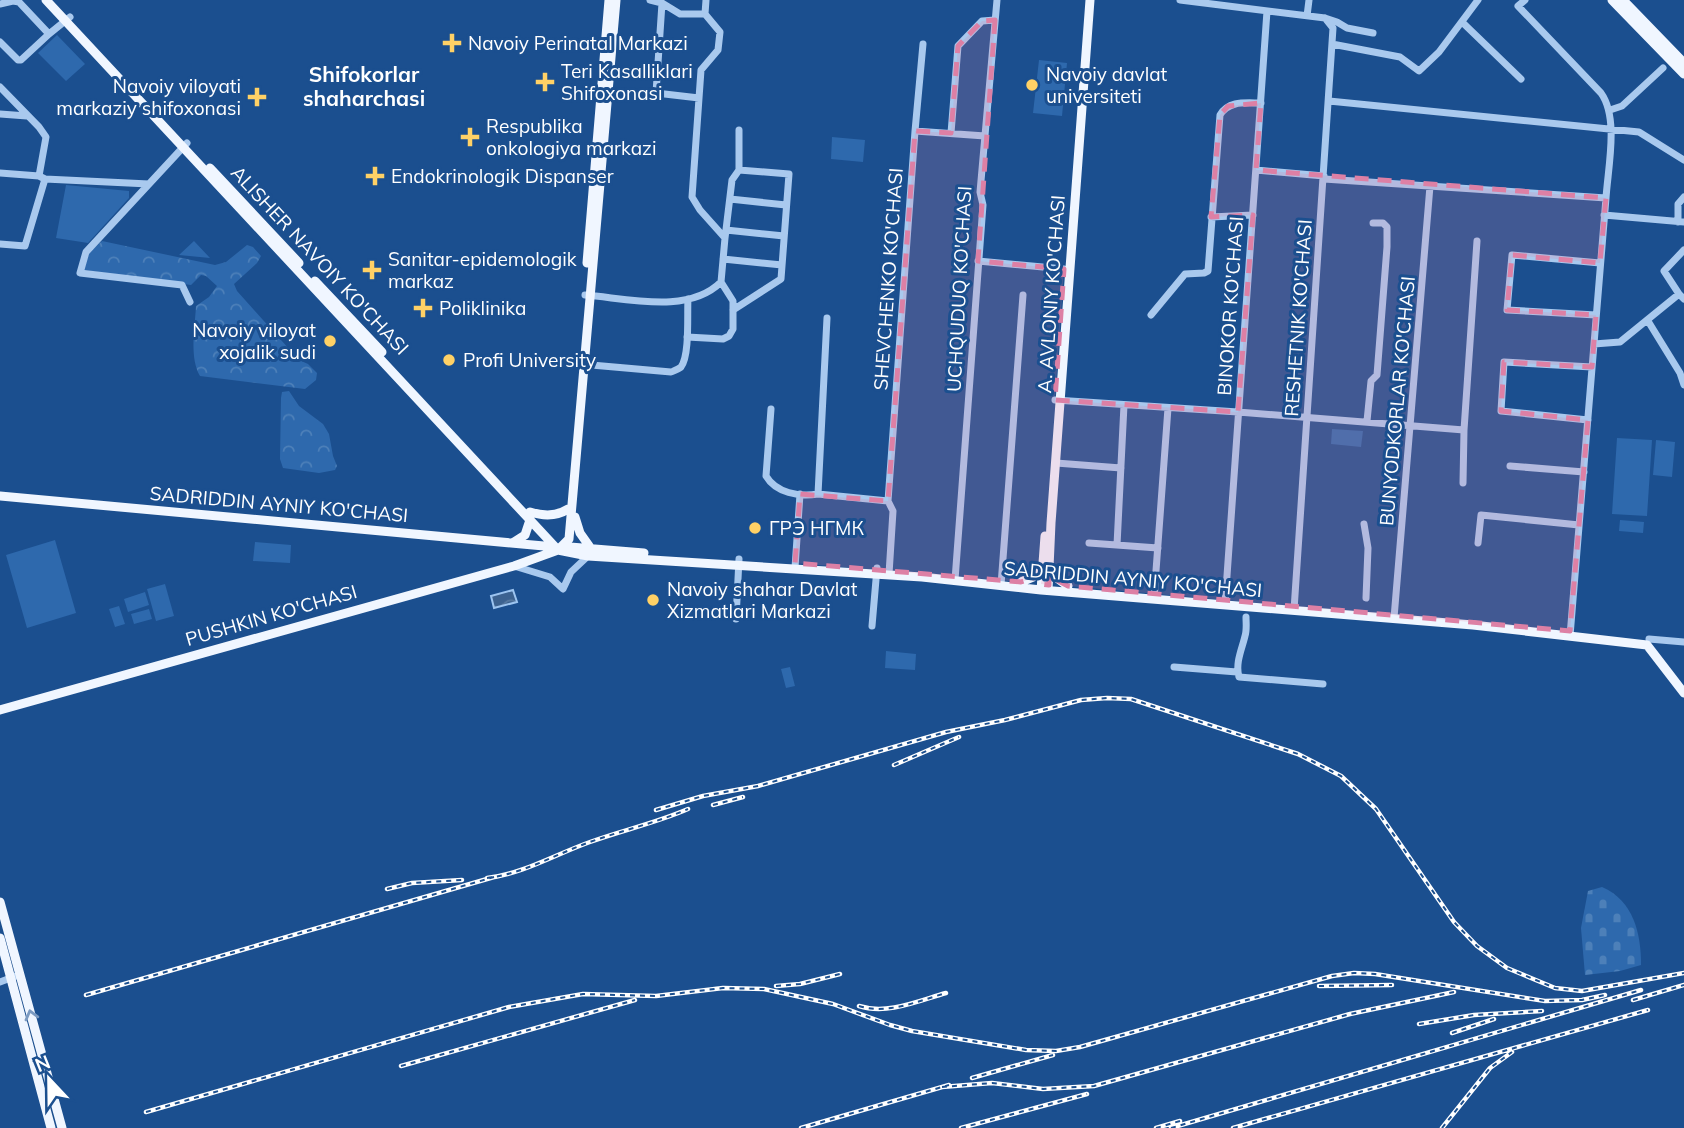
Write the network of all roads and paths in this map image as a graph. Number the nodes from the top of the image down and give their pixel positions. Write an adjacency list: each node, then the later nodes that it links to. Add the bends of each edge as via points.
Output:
1 (16, 0): 18 (street); 27 (street)
2 (46, 0): 23 (main road, ALISHER NAVOIY KO'CHASI)
3 (54, 0): 23 (main road, ALISHER NAVOIY KO'CHASI)
4 (609, 0): 77 (main road)
5 (617, 0): 77 (main road)
6 (650, 0): 16 (street)
7 (706, 0): 20 (street)
8 (997, 0): 24 (street, UCHQUDUQ KO'CHASI)
9 (1181, 0): 15 (street)
10 (1309, 0): 21 (street)
11 (1612, 0): 31 (main road)
12 (1623, 0): 32 (main road)
13 (1479, 1): 25 (street)
14 (1088, 2): 74 (main road, A. AVLONIY KO'CHASI); 91 (main road, A. AVLONIY KO'CHASI)
15 (1211, 2): 19 (street)
16 (662, 3): 20 (street, via 680,14); 36 (street, via 656,93)
17 (1522, 3): 39 (street)
18 (0, 4)
19 (1267, 11): 21 (street); 38 (street, BINOKOR KO'CHASI)
20 (705, 14): 36 (street, via 720,32 718,50 702,69)
21 (1307, 16): 22 (street)
22 (1325, 18): 26 (street); 30 (street, RESHETNIK KO'CHASI, via 1333,28)
23 (68, 19): 27 (street); 47 (main road, ALISHER NAVOIY KO'CHASI)
24 (995, 20): 45 (street, via 982,21 958,46); 46 (street, UCHQUDUQ KO'CHASI)
25 (1462, 22): 30 (street, via 1419,71 1400,57); 34 (street)
26 (1373, 33)
27 (49, 34): 28 (street, via 21,60)
28 (0, 42)
29 (923, 44): 44 (street, SHEVCHENKO KO'CHASI)
30 (1332, 44): 37 (street, RESHETNIK KO'CHASI)
31 (1666, 55): 33 (main road); 39 (street, via 1622,106)
32 (1684, 63)
33 (1684, 74)
34 (1521, 79)
35 (0, 87): 41 (street)
36 (699, 98): 65 (street, via 692,197)
37 (1329, 101): 43 (street); 53 (street, RESHETNIK KO'CHASI)
38 (1261, 103): 50 (street, BINOKOR KO'CHASI); 62 (street, via 1228,106 1220,115)
39 (1609, 107): 43 (street)
40 (0, 114): 41 (street)
41 (28, 116): 52 (street, via 46,137)
42 (739, 130): 49 (street)
43 (1611, 130): 48 (street, via 1639,132); 57 (street)
44 (915, 131): 45 (street); 109 (street, SHEVCHENKO KO'CHASI)
45 (951, 133): 46 (street)
46 (985, 136): 71 (street, UCHQUDUQ KO'CHASI)
47 (185, 145): 54 (street); 111 (main road, ALISHER NAVOIY KO'CHASI)
48 (1684, 160)
49 (738, 170): 58 (street); 59 (street, via 789,174)
50 (1256, 170): 53 (street); 60 (street, BINOKOR KO'CHASI)
51 (0, 173): 52 (street)
52 (42, 178): 54 (street); 68 (street, via 26,246)
53 (1324, 178): 55 (street); 96 (street, RESHETNIK KO'CHASI)
54 (149, 184): 80 (street, via 86,252 80,273 182,285)
55 (1430, 186): 57 (street); 99 (street, BUNYODKORLAR KO'CHASI)
56 (1684, 197): 63 (street, via 1678,204)
57 (1605, 198): 61 (street)
58 (730, 199): 59 (street); 65 (street)
59 (786, 205): 66 (street)
60 (1253, 215): 62 (street); 95 (street, BINOKOR KO'CHASI)
61 (1604, 215): 63 (street); 72 (street)
62 (1212, 217): 82 (street, via 1208,271 1185,274)
63 (1681, 222)
64 (1373, 223): 98 (street, via 1387,227 1387,247 1377,375 1371,381)
65 (725, 234): 66 (street); 70 (street)
66 (784, 236): 73 (street)
67 (1477, 241): 100 (street)
68 (0, 244)
69 (1684, 250): 78 (street, via 1664,271)
70 (723, 259): 73 (street); 75 (street)
71 (978, 261): 74 (street); 127 (street, UCHQUDUQ KO'CHASI)
72 (1600, 262): 83 (street); 83 (street, via 1512,256 1507,310)
73 (782, 265): 81 (street, via 781,279)
74 (1064, 270): 91 (main road, A. AVLONIY KO'CHASI)
75 (721, 282): 79 (street); 81 (street, via 733,300)
76 (1023, 295): 129 (street)
77 (588, 296): 79 (street, via 665,302); 88 (main road)
78 (1681, 297): 85 (street)
79 (688, 299): 86 (street)
80 (190, 302)
81 (733, 310): 86 (street, via 733,328 723,339)
82 (1151, 315)
83 (1596, 316): 87 (street)
84 (827, 318): 107 (street)
85 (1648, 321): 87 (street, via 1620,342); 90 (street)
86 (687, 337): 88 (street, via 680,367 671,372)
87 (1594, 344): 89 (street)
88 (582, 364): 110 (main road)
89 (1592, 368): 97 (street); 97 (street, via 1504,362 1501,411)
90 (1684, 385)
91 (1058, 400): 92 (street); 101 (main road, A. AVLONIY KO'CHASI); 122 (main road, A. AVLONIY KO'CHASI)
92 (1124, 405): 93 (street); 103 (street)
93 (1168, 408): 95 (street); 119 (street)
94 (771, 409): 106 (street, via 766,476 787,493)
95 (1238, 412): 96 (street); 134 (street, BINOKOR KO'CHASI)
96 (1307, 418): 98 (street); 135 (street, RESHETNIK KO'CHASI)
97 (1588, 420): 104 (street)
98 (1367, 421): 99 (street)
99 (1411, 425): 100 (street); 136 (street, BUNYODKORLAR KO'CHASI)
100 (1464, 430): 105 (street)
101 (1056, 463): 103 (street); 122 (main road, A. AVLONIY KO'CHASI)
102 (1510, 466): 104 (street)
103 (1121, 468): 117 (street)
104 (1584, 472): 113 (street)
105 (1463, 483)
106 (800, 494): 107 (street); 124 (street)
107 (818, 494): 109 (street)
108 (0, 496): 114 (main road, SADRIDDIN AYNIY KO'CHASI)
109 (888, 501): 126 (street, SHEVCHENKO KO'CHASI, via 893,511)
110 (570, 510): 111 (main road); 118 (main road); 120 (main road)
111 (530, 516): 114 (main road, via 525,535); 118 (main road, ALISHER NAVOIY KO'CHASI)
112 (1364, 524): 133 (street)
113 (1579, 525): 116 (street, via 1482,515); 140 (street)
114 (512, 543): 118 (main road, SADRIDDIN AYNIY KO'CHASI)
115 (1089, 543): 117 (street)
116 (1478, 543)
117 (1116, 545): 119 (street)
118 (556, 547): 120 (main road, SADRIDDIN AYNIY KO'CHASI); 123 (main road, PUSHKIN KO'CHASI)
119 (1158, 548): 132 (street)
120 (590, 553): 121 (main road, SADRIDDIN AYNIY KO'CHASI); 123 (street, via 563,589 550,577)
121 (738, 562): 124 (main road, SADRIDDIN AYNIY KO'CHASI); 138 (street)
122 (1046, 565): 128 (main road); 130 (main road); 131 (main road, A. AVLONIY KO'CHASI)
123 (514, 566): 148 (main road, PUSHKIN KO'CHASI)
124 (795, 566): 125 (main road, SADRIDDIN AYNIY KO'CHASI)
125 (877, 570): 126 (main road, SADRIDDIN AYNIY KO'CHASI); 139 (street)
126 (890, 571): 127 (main road, SADRIDDIN AYNIY KO'CHASI)
127 (955, 578): 129 (main road, SADRIDDIN AYNIY KO'CHASI)
128 (1021, 582): 129 (main road, SADRIDDIN AYNIY KO'CHASI); 131 (main road, SADRIDDIN AYNIY KO'CHASI)
129 (1001, 583): 131 (main road, SADRIDDIN AYNIY KO'CHASI)
130 (1068, 586): 131 (main road, SADRIDDIN AYNIY KO'CHASI); 132 (main road, SADRIDDIN AYNIY KO'CHASI)
131 (1045, 587): 132 (main road, SADRIDDIN AYNIY KO'CHASI)
132 (1155, 596): 134 (main road, SADRIDDIN AYNIY KO'CHASI)
133 (1366, 598)
134 (1225, 601): 135 (main road, SADRIDDIN AYNIY KO'CHASI)
135 (1294, 607): 136 (main road, SADRIDDIN AYNIY KO'CHASI)
136 (1395, 615): 140 (main road, SADRIDDIN AYNIY KO'CHASI)
137 (1246, 617): 144 (street)
138 (736, 619)
139 (872, 626)
140 (1570, 633): 141 (main road, SADRIDDIN AYNIY KO'CHASI)
141 (1648, 642): 142 (street); 146 (main road); 147 (main road)
142 (1684, 642)
143 (1174, 667): 144 (street)
144 (1237, 672): 145 (street, via 1239,677)
145 (1323, 684)
146 (1684, 686)
147 (1684, 693)
148 (0, 710)
149 (0, 902): 151 (main road)
150 (0, 938): 151 (main road)
151 (15, 976): 152 (street); 153 (main road); 154 (main road, one-way to 151)
152 (0, 982)
153 (51, 1128)
154 (62, 1128)

